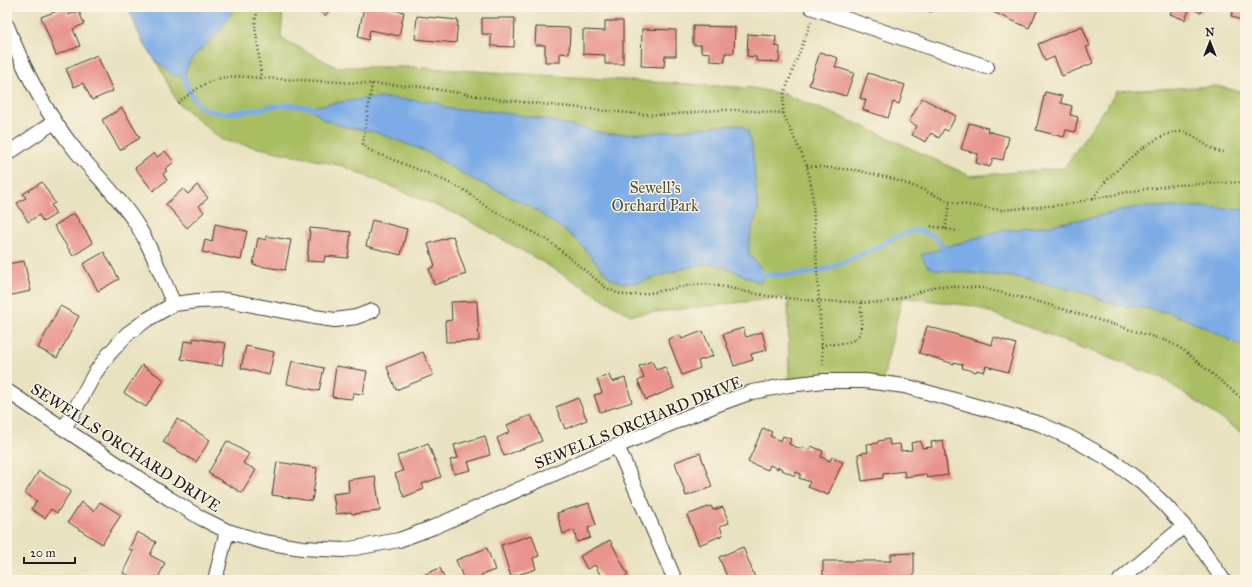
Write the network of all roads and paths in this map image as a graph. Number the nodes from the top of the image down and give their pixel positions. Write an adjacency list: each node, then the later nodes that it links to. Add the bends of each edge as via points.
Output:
1 (260, 7): 5 (path, via 256,13 254,26)
2 (813, 8): 4 (street); 8 (path, via 784,94)
3 (7, 26): 9 (street, via 28,75)
4 (987, 67)
5 (261, 78): 6 (path); 7 (path, via 221,78 200,87)
6 (372, 84): 8 (path, via 416,86 502,100 638,114 667,115 717,110); 19 (path, via 363,144 366,148 466,191 485,206 549,241 617,293 639,294 705,284 767,296)
7 (178, 103)
8 (783, 113): 12 (path)
9 (54, 122): 11 (street); 21 (street, via 133,219 148,244)
10 (1224, 152): 14 (path, via 1214,150 1190,134 1172,132 1147,145 1099,189)
11 (7, 154)
12 (808, 166): 15 (path, via 855,170 890,178); 19 (path, via 812,189)
13 (1245, 182): 14 (path, via 1174,185)
14 (1093, 199): 15 (path, via 1061,205 1000,210)
15 (950, 202): 17 (path)
16 (930, 226): 17 (path)
17 (945, 229): 18 (path)
18 (957, 231)
19 (818, 301): 20 (path); 23 (path)
20 (861, 302): 23 (path, via 862,328 859,336 845,344); 26 (path, via 891,301 937,286 982,288 1043,303 1167,341 1182,349)
21 (174, 304): 22 (street, via 228,300 335,320 356,317); 27 (street, via 127,334 109,354)
22 (372, 311)
23 (821, 345): 24 (path)
24 (824, 381): 28 (street, SEWELLS ORCHARD DRIVE, via 752,392); 29 (street, SEWELLS ORCHARD DRIVE, via 865,381 905,386 1040,424 1111,460 1141,482)
25 (7, 391): 27 (street, SEWELLS ORCHARD DRIVE)
26 (1245, 402)
27 (64, 429): 30 (street, SEWELLS ORCHARD DRIVE, via 170,499)
28 (617, 446): 30 (street, SEWELLS ORCHARD DRIVE, via 399,540 344,550 302,548 264,542); 32 (street)
29 (1184, 526): 33 (street); 34 (street, SEWELLS ORCHARD DRIVE, via 1206,553)
30 (227, 531): 31 (street, SEWELLS ORCHARD DRIVE)
31 (215, 580)
32 (675, 580)
33 (1120, 580)
34 (1223, 580)

